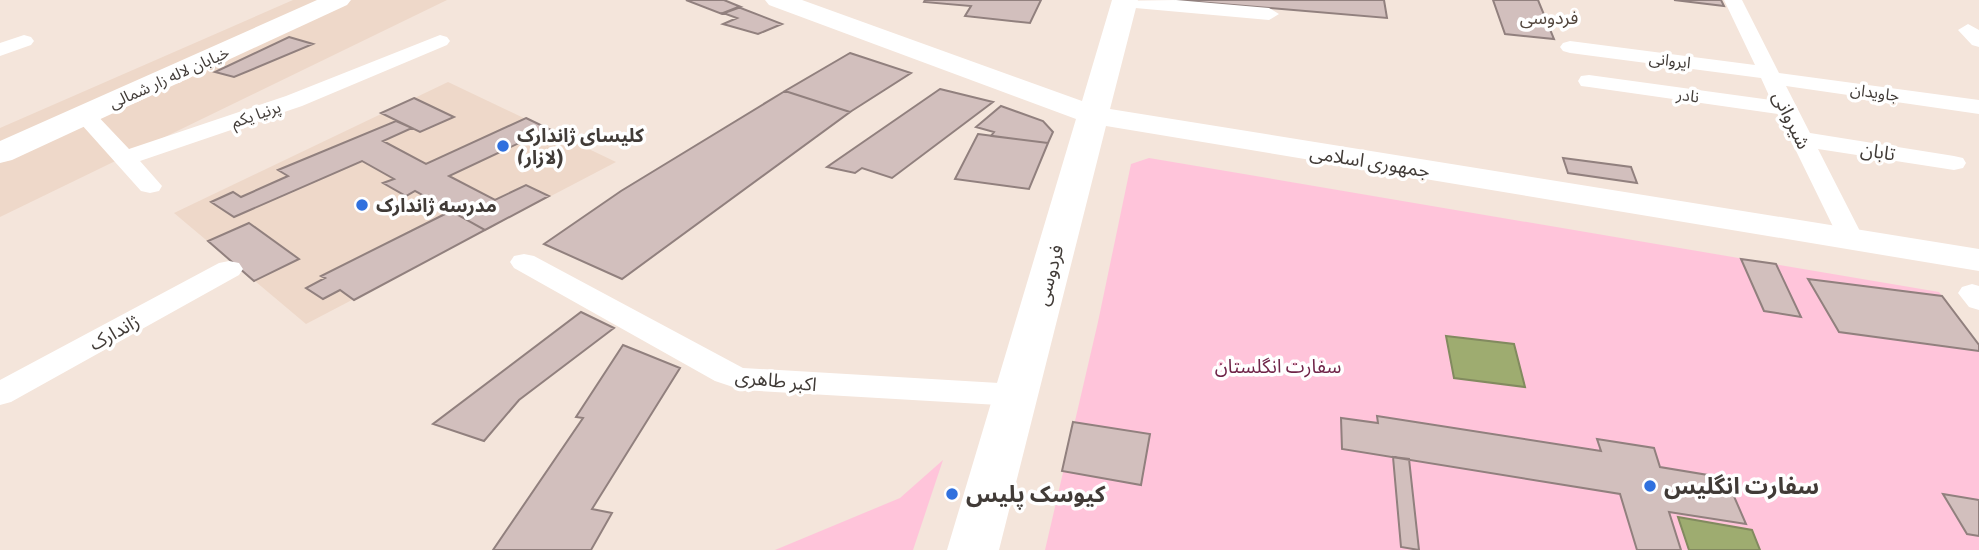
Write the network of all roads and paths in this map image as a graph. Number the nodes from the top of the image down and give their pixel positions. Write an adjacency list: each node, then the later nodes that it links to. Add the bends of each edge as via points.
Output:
1 (338, 0): 14 (main road, خیابان لاله زار شمالی)
2 (778, 0): 15 (main road, جمهوری اسلامی)
3 (1733, 0): 10 (street, شیروانی)
4 (1124, 1): 5 (street); 15 (main road, فردوسی)
5 (1269, 14)
6 (24, 41): 9 (street)
7 (440, 41): 18 (street, پرنیا یکم, via 294,101)
8 (1570, 47): 10 (street, ایروانی)
9 (0, 50)
10 (1770, 75): 12 (street, جاویدان); 13 (street, شیروانی)
11 (1589, 81): 13 (street, نادر)
12 (1979, 107)
13 (1787, 109): 16 (street, شیروانی)
14 (84, 115): 17 (main road, خیابان لاله زار شمالی); 18 (street)
15 (1093, 115): 21 (main road, جمهوری اسلامی); 26 (main road, فردوسی)
16 (1801, 139): 19 (street, تابان); 21 (street, شیروانی)
17 (0, 153)
18 (124, 159): 20 (street)
19 (1954, 163)
20 (150, 186)
21 (1851, 239): 24 (main road, جمهوری اسلامی)
22 (524, 262): 26 (street, اکبر طاهری, via 742,379)
23 (229, 269): 25 (street, ژاندارک)
24 (1977, 285)
25 (0, 394)
26 (1016, 395): 27 (main road, فردوسی)
27 (973, 550)

